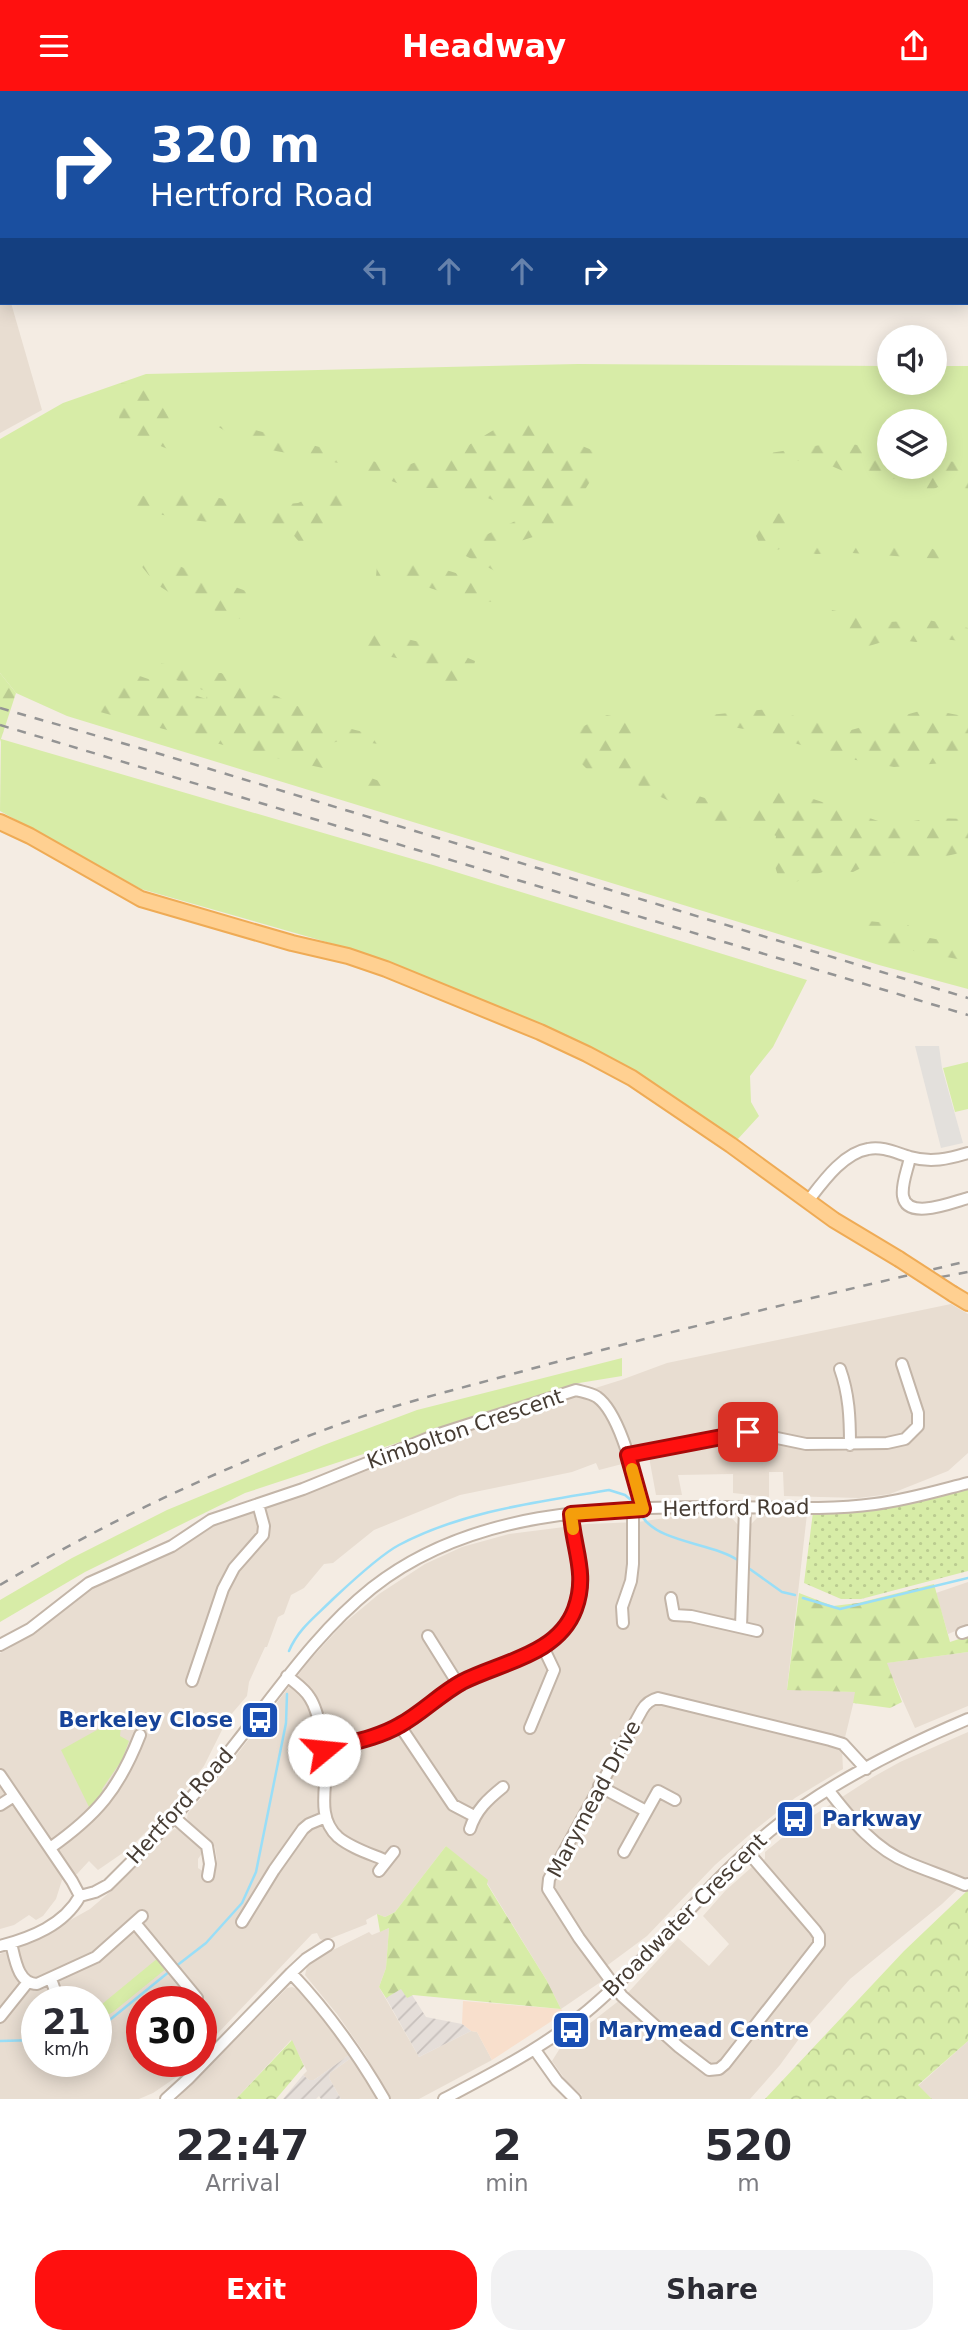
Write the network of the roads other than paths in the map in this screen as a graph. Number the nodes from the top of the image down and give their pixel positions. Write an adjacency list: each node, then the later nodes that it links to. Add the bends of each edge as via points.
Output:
1 (0, 822): 5 (main road, via 141,899 348,956 540,1032 632,1078)
2 (968, 1153): 3 (street, via 938,1161)
3 (910, 1157): 4 (street, via 903,1192 907,1205 924,1209); 5 (street, via 866,1149 840,1166)
4 (968, 1199)
5 (808, 1202): 6 (main road, bridge)
6 (968, 1303)
7 (902, 1364): 9 (street, via 918,1426 905,1439)
8 (840, 1369): 9 (street, via 848,1399)
9 (850, 1445): 10 (street, via 806,1444 748,1432)
10 (628, 1455): 12 (street, Kimbolton Crescent, via 607,1408 598,1397 576,1390 436,1436); 14 (street, Kimbolton Crescent)
11 (968, 1483): 13 (street, Hertford Road, via 873,1505)
12 (258, 1504): 21 (street, Kimbolton Crescent, via 211,1520 172,1546 104,1575); 24 (street, via 263,1535 234,1568 223,1589)
13 (745, 1508): 14 (street, Hertford Road); 18 (street)
14 (638, 1509): 15 (street, Hertford Road); 17 (street, Kimbolton Crescent)
15 (571, 1514): 22 (street, via 580,1561 579,1597 568,1623); 23 (street, Hertford Road, via 503,1524 412,1560 346,1610)
16 (671, 1598): 18 (street, via 674,1615)
17 (623, 1623)
18 (741, 1627): 19 (street)
19 (757, 1631)
20 (429, 1643): 25 (street)
21 (0, 1645)
22 (543, 1647): 25 (street); 26 (street, via 554,1670)
23 (287, 1676): 30 (street, via 311,1699); 42 (street, Hertford Road)
24 (192, 1681)
25 (458, 1684): 28 (street)
26 (530, 1720)
27 (968, 1720): 31 (street, Broadwater Crescent)
28 (400, 1726): 30 (street); 40 (street, via 453,1805)
29 (140, 1735): 44 (street, via 126,1770 108,1797)
30 (324, 1750): 41 (street)
31 (866, 1769): 33 (street, Marymead Drive, via 843,1744 658,1698 645,1705); 35 (street, Broadwater Crescent)
32 (0, 1775): 36 (street)
33 (599, 1786): 39 (street); 59 (street, Marymead Drive, via 549,1878 548,1889)
34 (503, 1787): 40 (street)
35 (829, 1791): 45 (street, Broadwater Crescent); 49 (street, via 861,1830 887,1850)
36 (13, 1796): 38 (street); 44 (street)
37 (675, 1800): 39 (street, via 658,1791)
38 (0, 1805)
39 (646, 1811): 46 (street)
40 (474, 1816): 43 (street)
41 (326, 1817): 48 (street, via 339,1838 390,1856); 51 (street, via 303,1829)
42 (175, 1818): 47 (street, via 205,1843); 50 (street, Hertford Road, via 108,1885)
43 (470, 1829)
44 (50, 1848): 50 (street)
45 (747, 1851): 59 (street, Broadwater Crescent); 59 (street, via 815,1930 820,1942 725,2064 712,2070 703,2067)
46 (624, 1852)
47 (207, 1868)
48 (379, 1871)
49 (967, 1885)
50 (80, 1896): 52 (street, Hertford Road, via 60,1921)
51 (247, 1918)
52 (5, 1945): 56 (street)
53 (328, 1945): 54 (street)
54 (291, 1973): 63 (street); 64 (street, via 355,2053)
55 (51, 1979): 56 (street); 57 (street); 58 (street, via 96,1957 139,1920)
56 (28, 1982): 60 (street)
57 (53, 1986)
58 (188, 1986)
59 (615, 1986): 61 (street, Broadwater Crescent)
60 (0, 2017)
61 (536, 2050): 62 (street); 65 (street, Broadwater Crescent)
62 (573, 2098)
63 (166, 2099)
64 (384, 2099)
65 (444, 2099)

